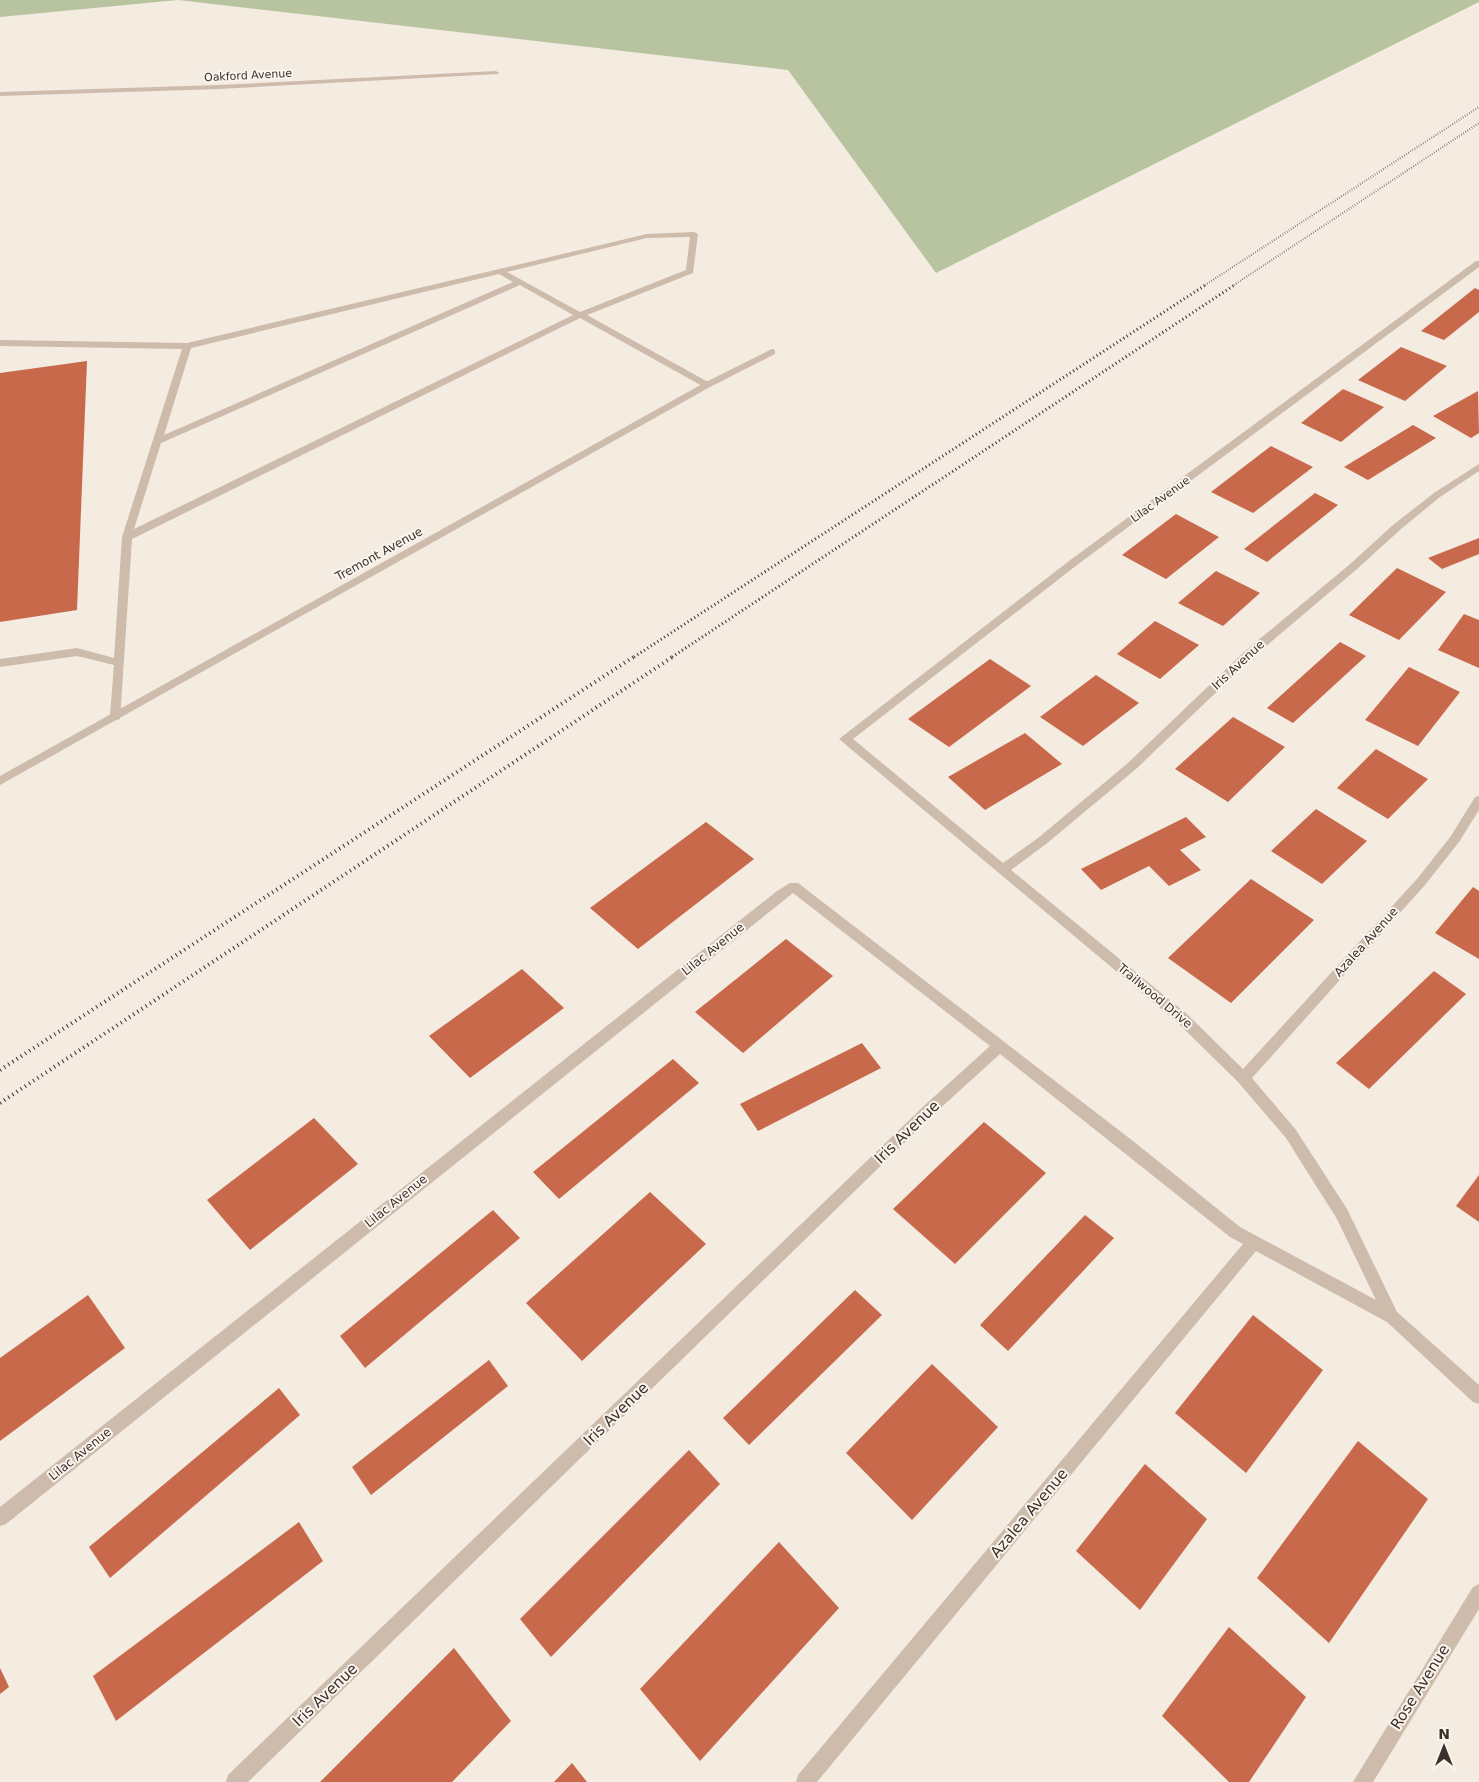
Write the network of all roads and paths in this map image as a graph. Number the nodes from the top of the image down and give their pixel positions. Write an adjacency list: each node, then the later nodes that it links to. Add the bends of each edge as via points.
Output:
1 (496, 73): 2 (street, Oakford Avenue)
2 (0, 94)
3 (1479, 263): 17 (street, Lilac Avenue, via 1073,563)
4 (500, 271): 5 (street); 6 (street, via 647,236 694,234 690,271); 8 (street)
5 (520, 282): 6 (street); 11 (street)
6 (580, 315): 10 (street); 13 (street)
7 (0, 343): 8 (street)
8 (187, 346): 11 (street)
9 (772, 352): 10 (street, Tremont Avenue)
10 (707, 385): 16 (street, Tremont Avenue)
11 (157, 441): 13 (street)
12 (1479, 467): 20 (street, Iris Avenue, via 1397,527 1248,655 1132,766 1042,841)
13 (127, 537): 15 (street)
14 (0, 663): 15 (street, via 77,652)
15 (119, 663): 16 (street)
16 (116, 716): 18 (street, Tremont Avenue)
17 (844, 739): 20 (street, Trailwood Drive)
18 (0, 781)
19 (1479, 800): 23 (street, Azalea Avenue, via 1455,839 1420,882)
20 (1002, 869): 23 (street, Trailwood Drive, via 1183,1019)
21 (794, 886): 22 (street, Trailwood Drive); 27 (street, Lilac Avenue)
22 (998, 1047): 24 (street, Trailwood Drive, via 1235,1232); 29 (street, Iris Avenue, via 931,1108)
23 (1244, 1078): 25 (street, Trailwood Drive, via 1292,1134 1342,1214)
24 (1254, 1243): 25 (street, Trailwood Drive); 30 (street, Azalea Avenue)
25 (1392, 1317): 26 (street, Trailwood Drive)
26 (1479, 1396)
27 (0, 1518)
28 (1479, 1592): 31 (street, Rose Avenue)
29 (235, 1782)
30 (804, 1782)
31 (1362, 1782)

